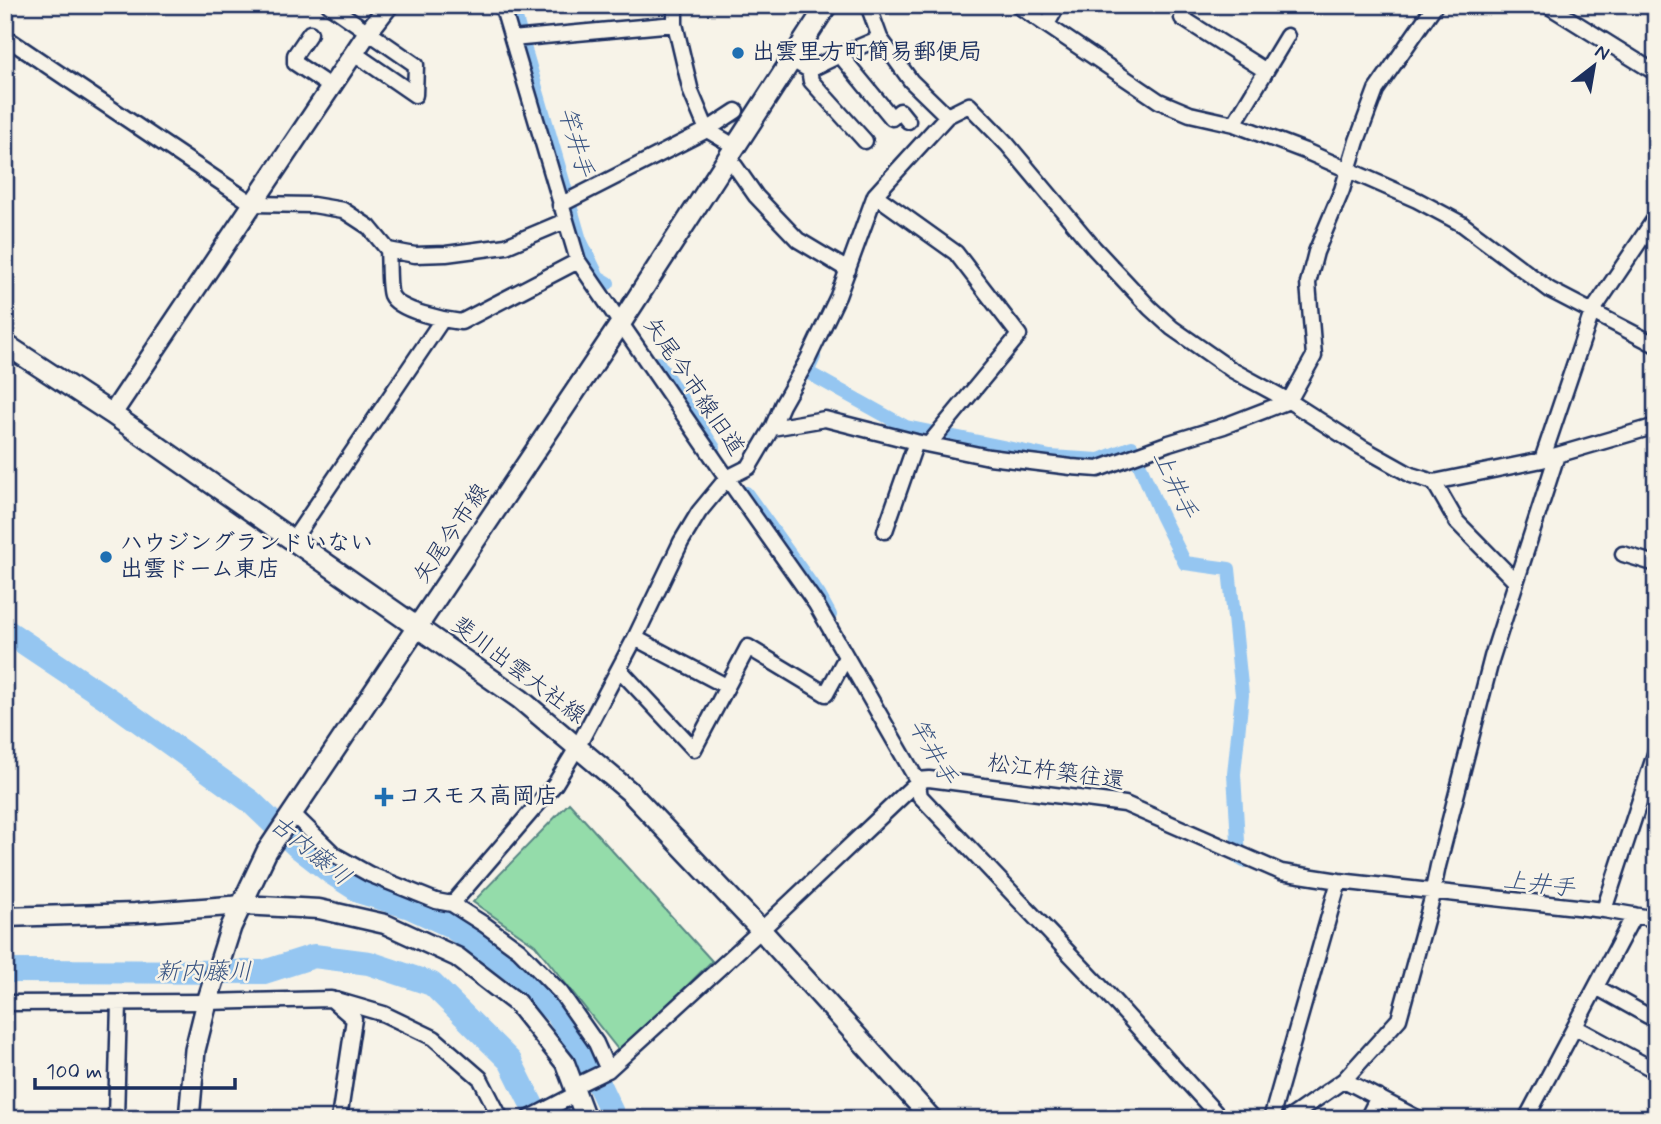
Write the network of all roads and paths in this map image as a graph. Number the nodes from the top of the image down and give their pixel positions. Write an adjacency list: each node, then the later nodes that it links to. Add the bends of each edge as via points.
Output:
1 (329, 5): 14 (street)
2 (389, 5): 14 (street)
3 (502, 5): 19 (street, 矢尾今市線旧道)
4 (676, 5): 12 (street)
5 (827, 5): 22 (main road, 矢尾今市線)
6 (868, 5): 18 (street)
7 (1017, 5): 13 (street)
8 (1058, 5): 13 (street)
9 (1435, 5): 34 (street, via 1376,90)
10 (1547, 5): 25 (street)
11 (1182, 18): 24 (street)
12 (675, 24): 19 (street); 31 (street, via 691,92)
13 (1046, 24): 30 (street, via 1158,101)
14 (368, 32): 20 (street); 20 (street, via 416,65 415,95)
15 (310, 33): 26 (street, via 295,55 295,63)
16 (1287, 36): 24 (street)
17 (5, 37): 36 (street)
18 (880, 38): 21 (street); 28 (street, via 911,81)
19 (512, 39): 37 (street, 矢尾今市線旧道)
20 (354, 52): 26 (street)
21 (840, 55): 23 (street); 29 (street, via 892,118 900,111)
22 (792, 60): 23 (street); 33 (main road, 矢尾今市線)
23 (809, 71): 32 (street, via 811,81)
24 (1266, 71): 30 (street)
25 (1656, 73)
26 (331, 86): 36 (street)
27 (736, 111): 31 (street)
28 (947, 116): 35 (street); 48 (street, via 969,105 1150,308 1232,370)
29 (908, 121)
30 (1234, 124): 34 (street)
31 (707, 130): 33 (street); 37 (street)
32 (865, 141)
33 (731, 154): 42 (street, via 756,196 798,240); 45 (main road, 矢尾今市線)
34 (1349, 171): 43 (street, via 1462,224 1550,290); 48 (street, via 1308,283 1314,356)
35 (875, 195): 42 (street); 52 (street, via 956,253 1018,335)
36 (253, 204): 40 (street, via 343,210 369,226); 49 (street)
37 (560, 205): 39 (street, 矢尾今市線旧道)
38 (1656, 217): 43 (street)
39 (565, 221): 40 (street, via 506,246 446,254); 41 (street, 矢尾今市線旧道)
40 (388, 250): 44 (street, via 390,294 398,304)
41 (578, 261): 44 (street, via 461,322); 45 (street, 矢尾今市線旧道)
42 (848, 270): 51 (street)
43 (1592, 312): 47 (street); 54 (street)
44 (442, 320): 58 (street)
45 (621, 323): 55 (street, 矢尾今市線旧道); 62 (main road, 矢尾今市線)
46 (5, 344): 49 (main road, 斐川出雲大社線)
47 (1656, 345)
48 (1289, 401): 52 (street, via 1098,469 989,457); 56 (street, via 1411,475)
49 (112, 414): 58 (main road, 斐川出雲大社線)
50 (1656, 426): 53 (street)
51 (772, 428): 52 (street, via 825,419); 55 (street, via 748,467)
52 (923, 443): 57 (street)
53 (1557, 455): 54 (street); 61 (street)
54 (1542, 460): 56 (street)
55 (727, 478): 63 (street, 矢尾今市線旧道, via 681,542); 64 (street, via 816,604)
56 (1434, 482): 61 (street, via 1457,522)
57 (885, 531)
58 (293, 540): 62 (main road, 斐川出雲大社線)
59 (1623, 554): 60 (street)
60 (1656, 564)
61 (1516, 582): 72 (street, via 1492,657)
62 (418, 628): 67 (main road, 斐川出雲大社線); 70 (main road, 矢尾今市線)
63 (635, 638): 65 (street, 矢尾今市線旧道); 66 (street)
64 (846, 657): 66 (street, via 826,694 748,648); 69 (street)
65 (619, 669): 66 (street, via 694,749); 67 (street, 矢尾今市線旧道)
66 (726, 686)
67 (578, 746): 73 (street, 矢尾今市線旧道, via 555,784); 79 (main road, 斐川出雲大社線, via 629,791)
68 (1656, 751): 75 (street)
69 (917, 783): 71 (street, 松江杵築往還, via 929,779 1125,804 1280,872); 79 (street); 99 (street, via 920,796)
70 (293, 814): 73 (street, via 335,855 369,874); 74 (main road, 矢尾今市線, via 267,851)
71 (1339, 881): 72 (street, 松江杵築往還); 100 (street)
72 (1434, 891): 75 (street, 松江杵築往還); 89 (street, via 1399,1019)
73 (452, 904): 87 (street, via 519,950 561,993 596,1043)
74 (243, 905): 77 (street); 82 (main road, 矢尾今市線, via 231,927); 90 (street, via 319,909 385,923 457,957 517,1003 565,1063)
75 (1604, 910): 76 (street, 松江杵築往還)
76 (1634, 915): 78 (street, 松江杵築往還); 80 (street)
77 (5, 917)
78 (1656, 919)
79 (761, 930): 87 (street); 98 (main road, 斐川出雲大社線)
80 (1596, 987): 85 (street); 86 (street)
81 (331, 999): 82 (street); 94 (street, via 354,1019); 95 (street, via 384,1014 434,1038 480,1078)
82 (207, 1002): 84 (street); 93 (main road, 矢尾今市線, via 195,1050)
83 (5, 1003): 84 (street)
84 (119, 1003): 92 (street)
85 (1648, 1016)
86 (1575, 1027): 88 (street); 104 (street)
87 (608, 1070): 90 (street)
88 (1656, 1071)
89 (1344, 1080): 91 (street); 101 (street)
90 (576, 1090): 96 (street); 97 (street)
91 (1378, 1097): 102 (street); 103 (street)
92 (117, 1119)
93 (189, 1119)
94 (339, 1119)
95 (501, 1119)
96 (528, 1119)
97 (586, 1119)
98 (932, 1119)
99 (1221, 1119)
100 (1271, 1119)
101 (1288, 1119)
102 (1367, 1119)
103 (1419, 1119)
104 (1526, 1119)

